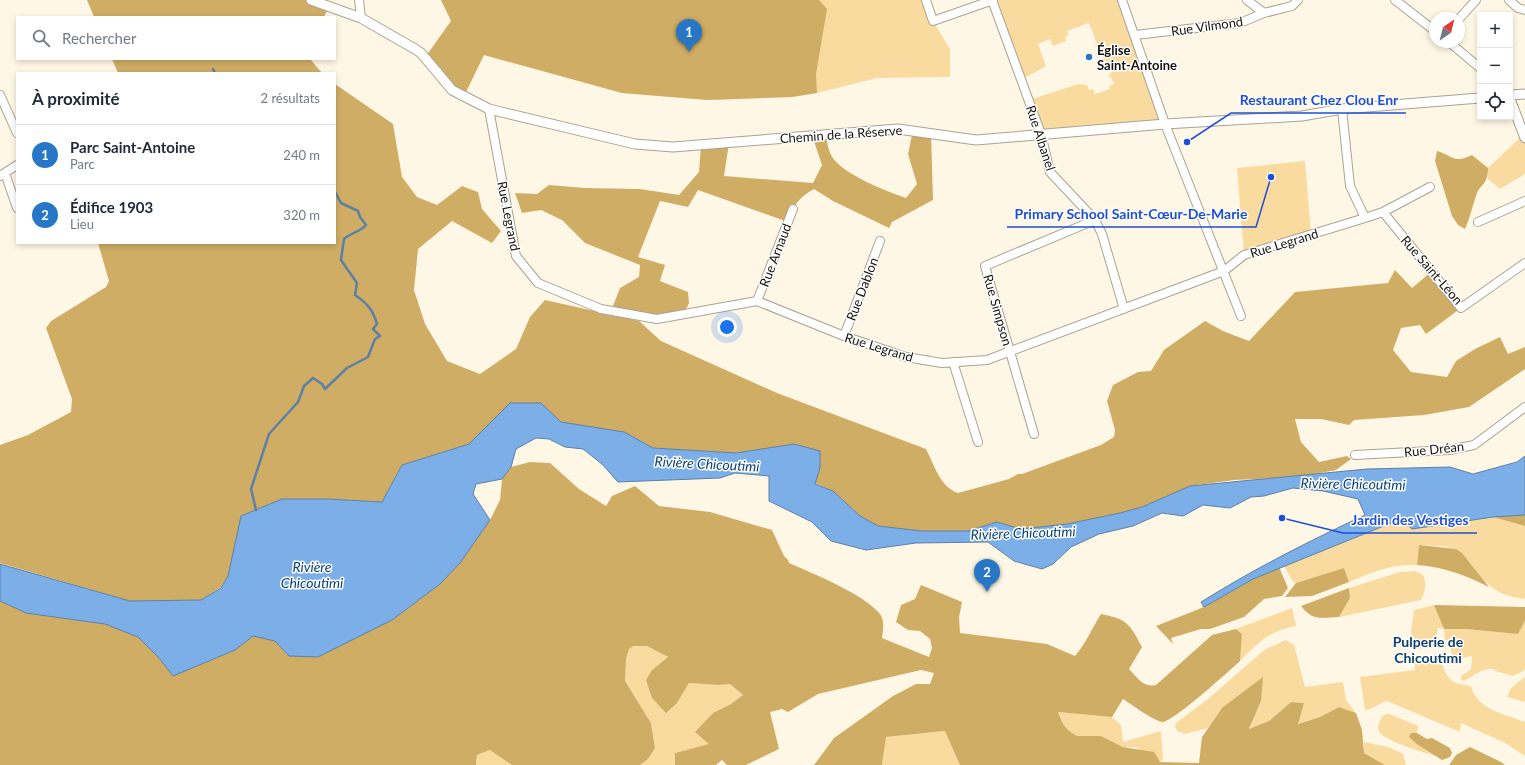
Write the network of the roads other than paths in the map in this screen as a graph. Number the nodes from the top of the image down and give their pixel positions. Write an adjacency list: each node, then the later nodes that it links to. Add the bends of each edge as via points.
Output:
1 (311, 0): 14 (street, Chemin de la Réserve)
2 (359, 0): 14 (street)
3 (926, 0): 4 (street, via 933,21)
4 (993, 0): 28 (street, Rue Albanel)
5 (1122, 0): 16 (street)
6 (1247, 0): 13 (street)
7 (1298, 0): 13 (street, Rue Vilmond, via 1292,6)
8 (1395, 0): 15 (street)
9 (1476, 0): 12 (street)
10 (1509, 0): 11 (street, via 1518,8)
11 (1525, 10)
12 (1465, 12)
13 (1264, 13): 16 (street, Rue Vilmond, via 1240,23)
14 (361, 18): 25 (street, Chemin de la Réserve, via 420,53 452,90)
15 (1429, 26)
16 (1135, 35): 26 (street)
17 (1456, 48): 18 (street)
18 (1477, 65)
19 (1525, 94): 21 (street)
20 (0, 95): 27 (street)
21 (1513, 95)
22 (1477, 98): 24 (street, Chemin de la Réserve)
23 (1513, 106): 29 (street)
24 (1342, 109): 26 (street, Chemin de la Réserve, via 1302,116); 37 (street, via 1350,186)
25 (489, 110): 28 (street, Chemin de la Réserve, via 635,144 673,147 898,129 976,140); 43 (street, Rue Legrand, via 516,256 538,283 602,309 657,319)
26 (1165, 124): 28 (street, Chemin de la Réserve); 42 (street)
27 (16, 132)
28 (1041, 134): 38 (street, Rue Albanel, via 1050,172)
29 (1525, 138)
30 (16, 166): 31 (street)
31 (3, 174): 34 (street)
32 (1430, 186): 36 (street, Rue Legrand)
33 (1525, 201): 39 (street)
34 (16, 206)
35 (793, 209): 43 (street, Rue Arnaud)
36 (1383, 212): 37 (street, Rue Legrand); 41 (street, Rue Saint-Léon, via 1461,308)
37 (1365, 218): 42 (street, Rue Legrand, via 1244,255)
38 (1095, 220): 44 (street, Rue Albanel, via 1102,234); 47 (street, Rue Simpson, via 986,266)
39 (1478, 222)
40 (880, 241): 46 (street, Rue Dablon)
41 (1525, 263)
42 (1224, 271): 44 (street, Rue Legrand); 45 (street)
43 (757, 301): 46 (street, Rue Legrand)
44 (1124, 309): 47 (street, Rue Legrand)
45 (1241, 316)
46 (844, 336): 48 (street, Rue Legrand, via 906,357 942,363)
47 (1010, 352): 48 (street, Rue Legrand, via 986,360); 50 (street)
48 (953, 362): 51 (street)
49 (1525, 407): 52 (street, Rue Dréan, via 1474,445 1449,450)
50 (1034, 434)
51 (978, 442)
52 (1355, 455)

